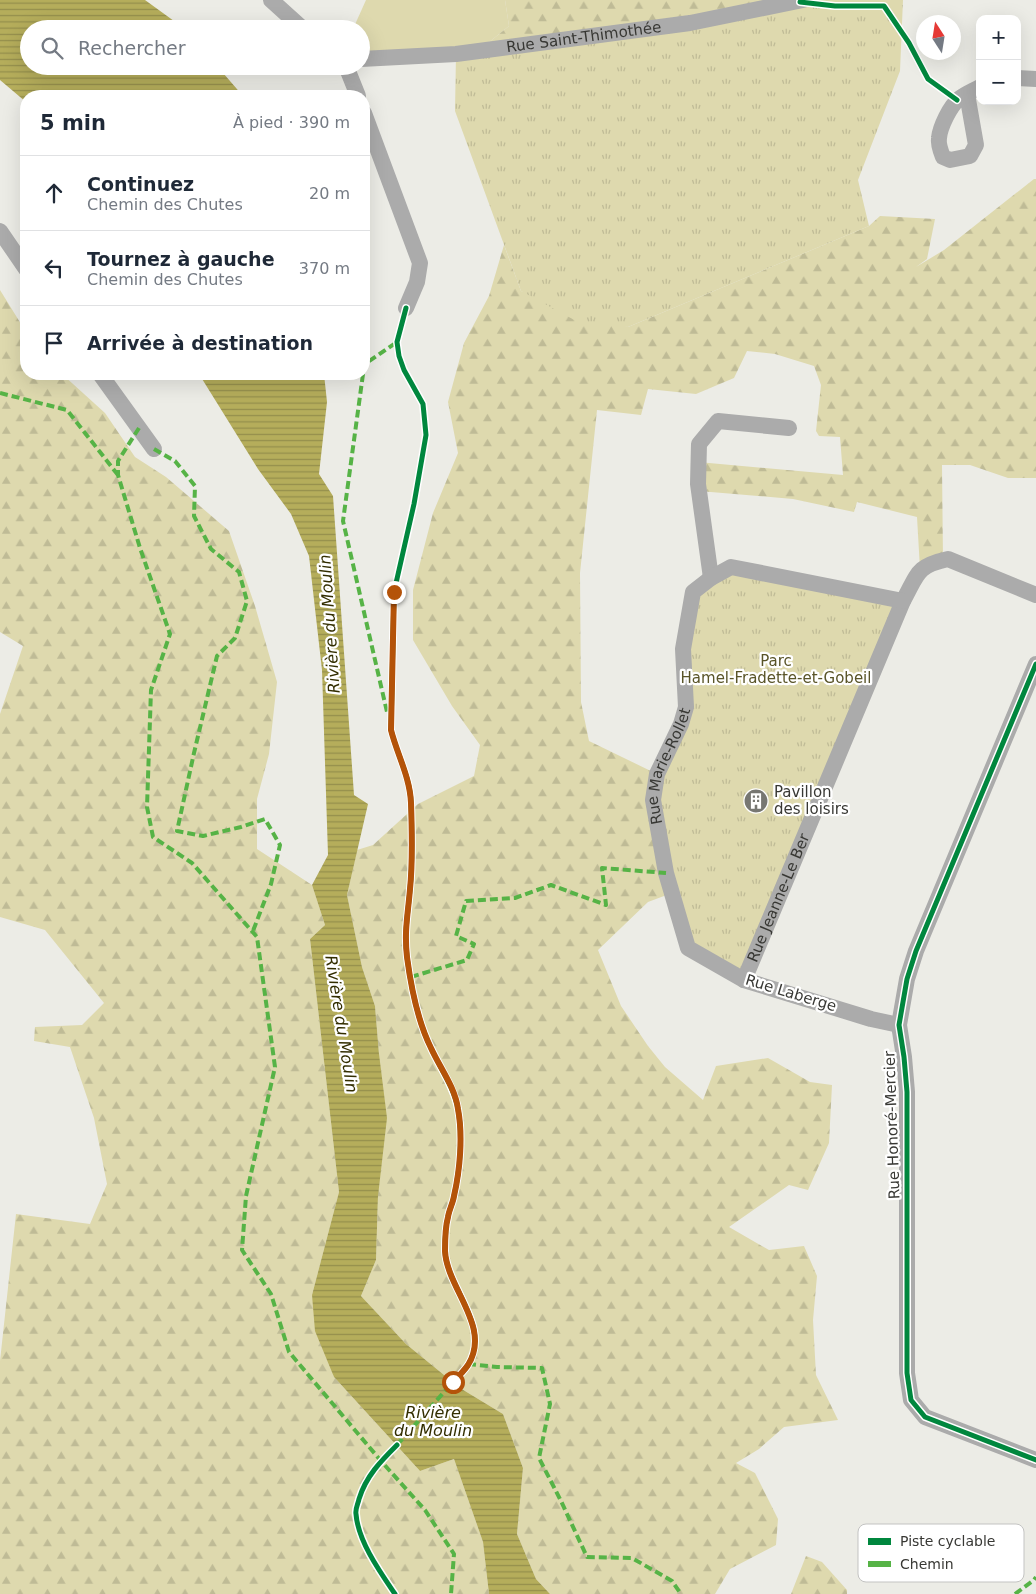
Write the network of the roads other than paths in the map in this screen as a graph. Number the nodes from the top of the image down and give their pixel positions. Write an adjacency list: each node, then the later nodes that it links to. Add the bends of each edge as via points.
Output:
1 (271, 0): 3 (street)
2 (803, 0): 4 (street, Rue Saint-Thimothée, via 690,23 466,53)
3 (293, 20)
4 (370, 58)
5 (350, 75): 8 (street)
6 (1021, 78): 7 (street)
7 (1036, 79)
8 (356, 90)
9 (370, 129): 12 (street, via 420,263 417,282)
10 (0, 231): 11 (street)
11 (20, 260)
12 (406, 308)
13 (104, 380): 15 (street)
14 (789, 428): 16 (street, via 718,421 699,444 698,484)
15 (154, 449)
16 (711, 578): 18 (street, Rue Marie-Rollet, via 731,567); 20 (street, Rue Marie-Rollet, via 693,592 683,648 686,707 657,774 653,800 666,872)
17 (1036, 595): 18 (street, Rue Jeanne-Le Ber, via 948,559 920,569)
18 (903, 601): 21 (street, Rue Jeanne-Le Ber)
19 (1036, 664): 22 (street, Rue Honoré-Mercier, via 916,951 907,979)
20 (688, 948): 21 (street, Rue Laberge)
21 (744, 980): 22 (street, Rue Laberge)
22 (899, 1025): 23 (street, Rue Honoré-Mercier, via 907,1092 907,1373 912,1400 925,1417)
23 (1036, 1460)

